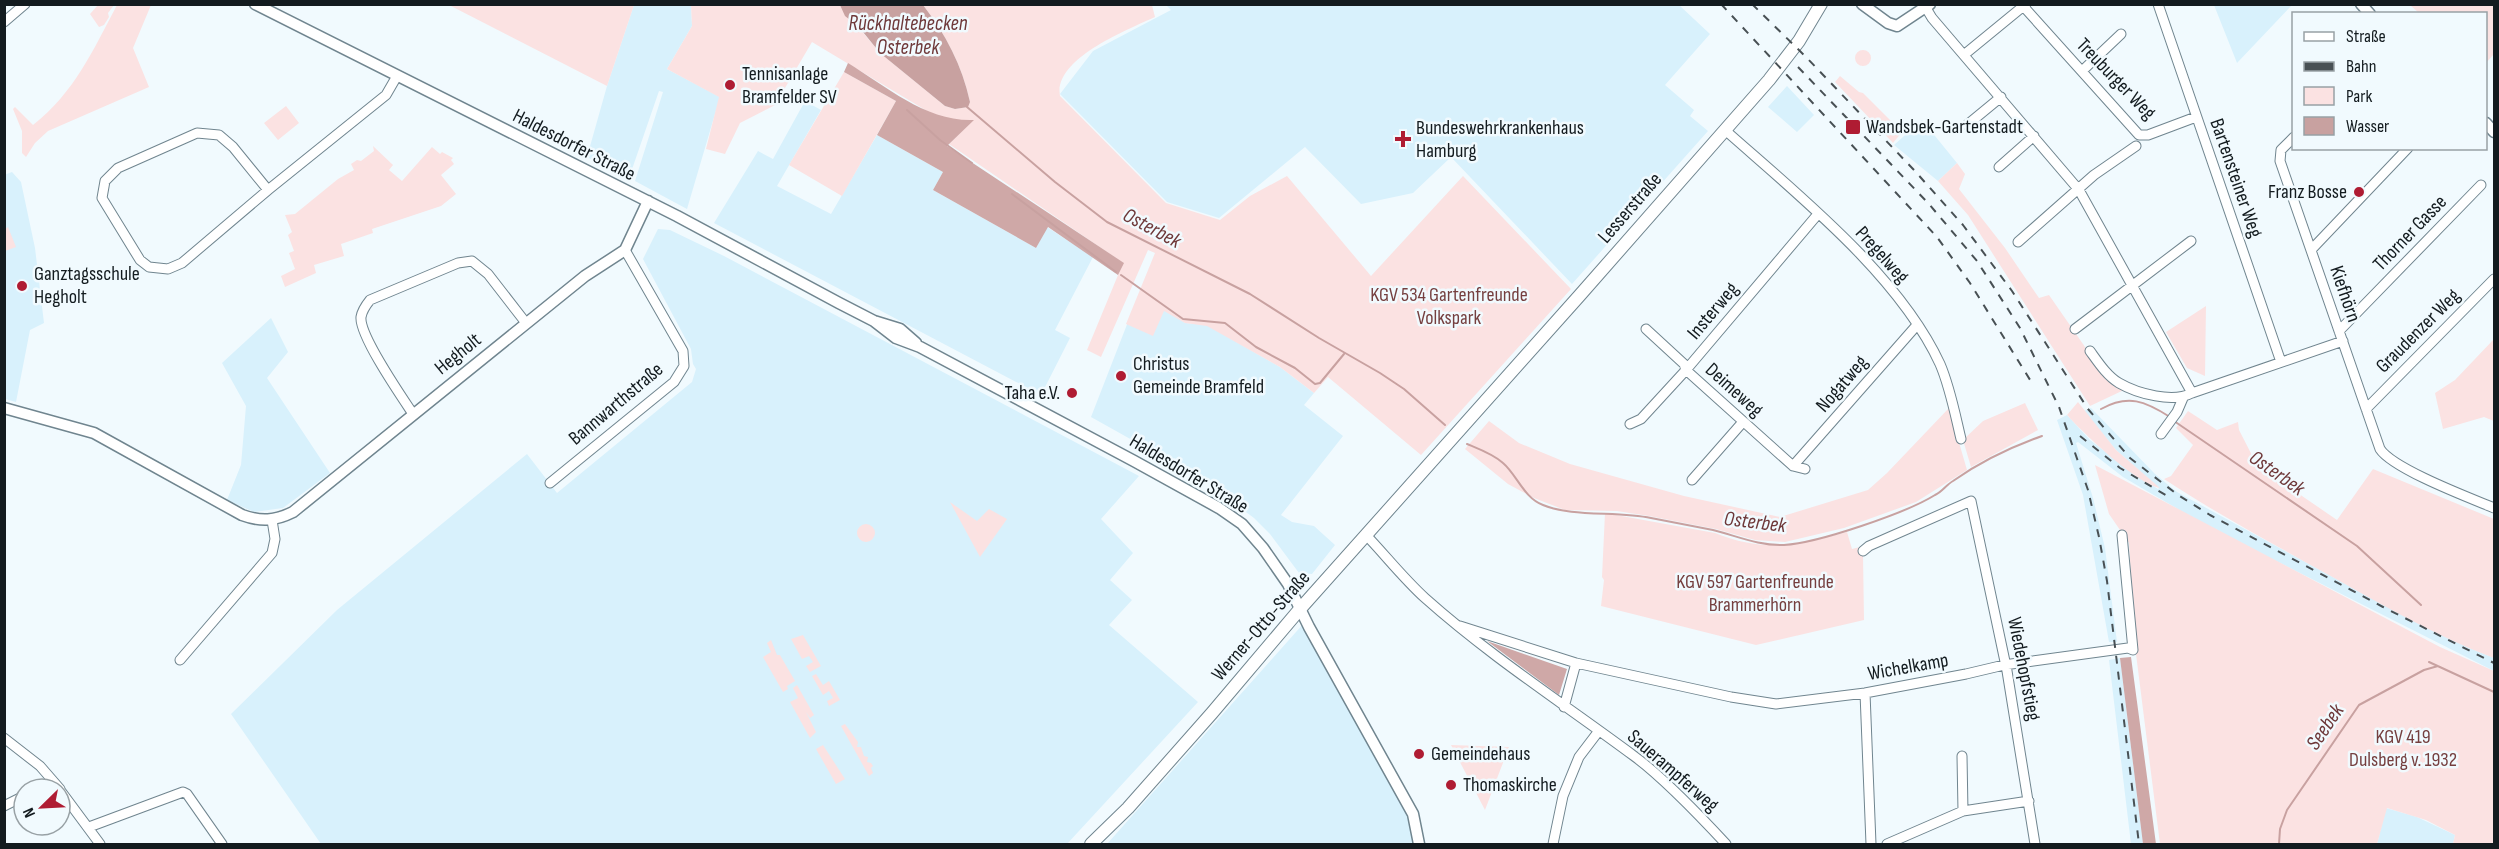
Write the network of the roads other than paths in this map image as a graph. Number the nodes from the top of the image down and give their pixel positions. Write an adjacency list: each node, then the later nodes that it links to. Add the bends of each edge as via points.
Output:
1 (25, 4): 8 (street)
2 (255, 4): 12 (street, Haldesdorfer Straße)
3 (1821, 4): 16 (main road, Lesserstraße, via 1799,41)
4 (1862, 4): 6 (street, via 1897,26)
5 (2158, 4): 14 (street, Bartensteiner Weg)
6 (1928, 6): 10 (street, via 1932,18)
7 (2025, 6): 10 (street); 11 (street, Treuburger Weg)
8 (4, 22)
9 (2121, 34): 11 (street)
10 (1965, 54): 13 (street)
11 (2082, 71): 14 (street, Treuburger Weg, via 2139,135)
12 (397, 76): 23 (street, via 386,95); 25 (street, Haldesdorfer Straße)
13 (2001, 97): 15 (street); 17 (street)
14 (2196, 117): 40 (street, Bartensteiner Weg)
15 (1967, 125)
16 (1725, 130): 26 (street, Pregelweg); 49 (main road, Lesserstraße)
17 (2034, 136): 21 (street); 24 (street)
18 (2292, 139): 30 (street, Kiefhörn, via 2281,150 2280,161)
19 (2136, 146): 24 (street)
20 (2406, 150): 30 (street)
21 (1999, 167)
22 (2481, 185): 37 (street, Thorner Gasse)
23 (268, 190): 23 (street, via 219,135 197,133 118,168 105,181 102,198 140,260 149,267 168,269 189,257)
24 (2079, 190): 28 (street); 32 (street)
25 (648, 201): 29 (street); 61 (street, Haldesdorfer Straße, via 1233,518 1272,558)
26 (1818, 214): 34 (street, Pregelweg, via 1868,262); 41 (street, Insterweg)
27 (2191, 241): 32 (street)
28 (2018, 242)
29 (625, 250): 33 (street, Hegholt); 55 (street, Bannwarthstraße, via 683,351 682,372)
30 (2311, 250): 37 (street, Kiefhörn)
31 (2494, 279): 45 (street, Graudenzer Weg)
32 (2133, 285): 36 (street); 42 (street)
33 (526, 323): 46 (street, Hegholt); 46 (street, via 488,274 472,261 458,263 370,300 361,318 365,335)
34 (1917, 325): 51 (street, Pregelweg, via 1941,366); 52 (street, Nogatweg)
35 (1646, 329): 41 (street, Deimeweg)
36 (2075, 329)
37 (2339, 331): 38 (street, Kiefhörn)
38 (2343, 341): 40 (street); 45 (street, Kiefhörn)
39 (2090, 351): 43 (street, via 2118,383 2144,393)
40 (2281, 362): 42 (street)
41 (1686, 370): 47 (street, Deimeweg); 48 (street, Insterweg, via 1641,419)
42 (2192, 393): 43 (street)
43 (2183, 398): 50 (street)
44 (4, 408): 57 (street, via 94,433 242,515)
45 (2366, 409): 56 (street, Kiefhörn, via 2384,456)
46 (412, 414): 57 (street, Hegholt, via 292,512)
47 (1742, 423): 52 (street, Deimeweg); 54 (street)
48 (1630, 424)
49 (1460, 430): 58 (main road, Werner-Otto-Straße)
50 (2162, 434)
51 (1961, 439)
52 (1793, 466): 53 (street, Deimeweg)
53 (1805, 469)
54 (1692, 480)
55 (550, 483)
56 (2494, 508)
57 (272, 520): 63 (street, via 272,553)
58 (1366, 535): 61 (main road, Werner-Otto-Straße); 62 (street, Sauerampferweg, via 1400,575)
59 (2122, 535): 65 (street, Wichelkamp, via 2133,650)
60 (1863, 551): 65 (street, Wiedehopfstieg, via 1971,501)
61 (1300, 609): 78 (main road, Werner-Otto-Straße, via 1128,808); 79 (street, Haldesdorfer Straße, via 1413,814)
62 (1460, 626): 64 (street, Sauerampferweg); 67 (street, Sauerampferweg)
63 (180, 660)
64 (1576, 663): 66 (street, Wichelkamp, via 1776,704); 67 (street)
65 (2004, 665): 66 (street, Wichelkamp); 72 (street, Wiedehopfstieg)
66 (1865, 693): 82 (street)
67 (1564, 707): 68 (street, Sauerampferweg)
68 (1598, 732): 80 (street, via 1579,758 1563,796); 81 (street, Sauerampferweg, via 1635,757)
69 (4, 738): 71 (street, via 35,760)
70 (1962, 756): 74 (street)
71 (50, 777)
72 (2029, 801): 74 (street); 84 (street, Wiedehopfstieg)
73 (72, 805): 75 (street)
74 (1962, 811): 83 (street)
75 (89, 827): 76 (street); 77 (street, via 183,792)
76 (100, 844)
77 (222, 844)
78 (1091, 844)
79 (1419, 844)
80 (1553, 844)
81 (1726, 844)
82 (1871, 844)
83 (1887, 844)
84 (2035, 844)

